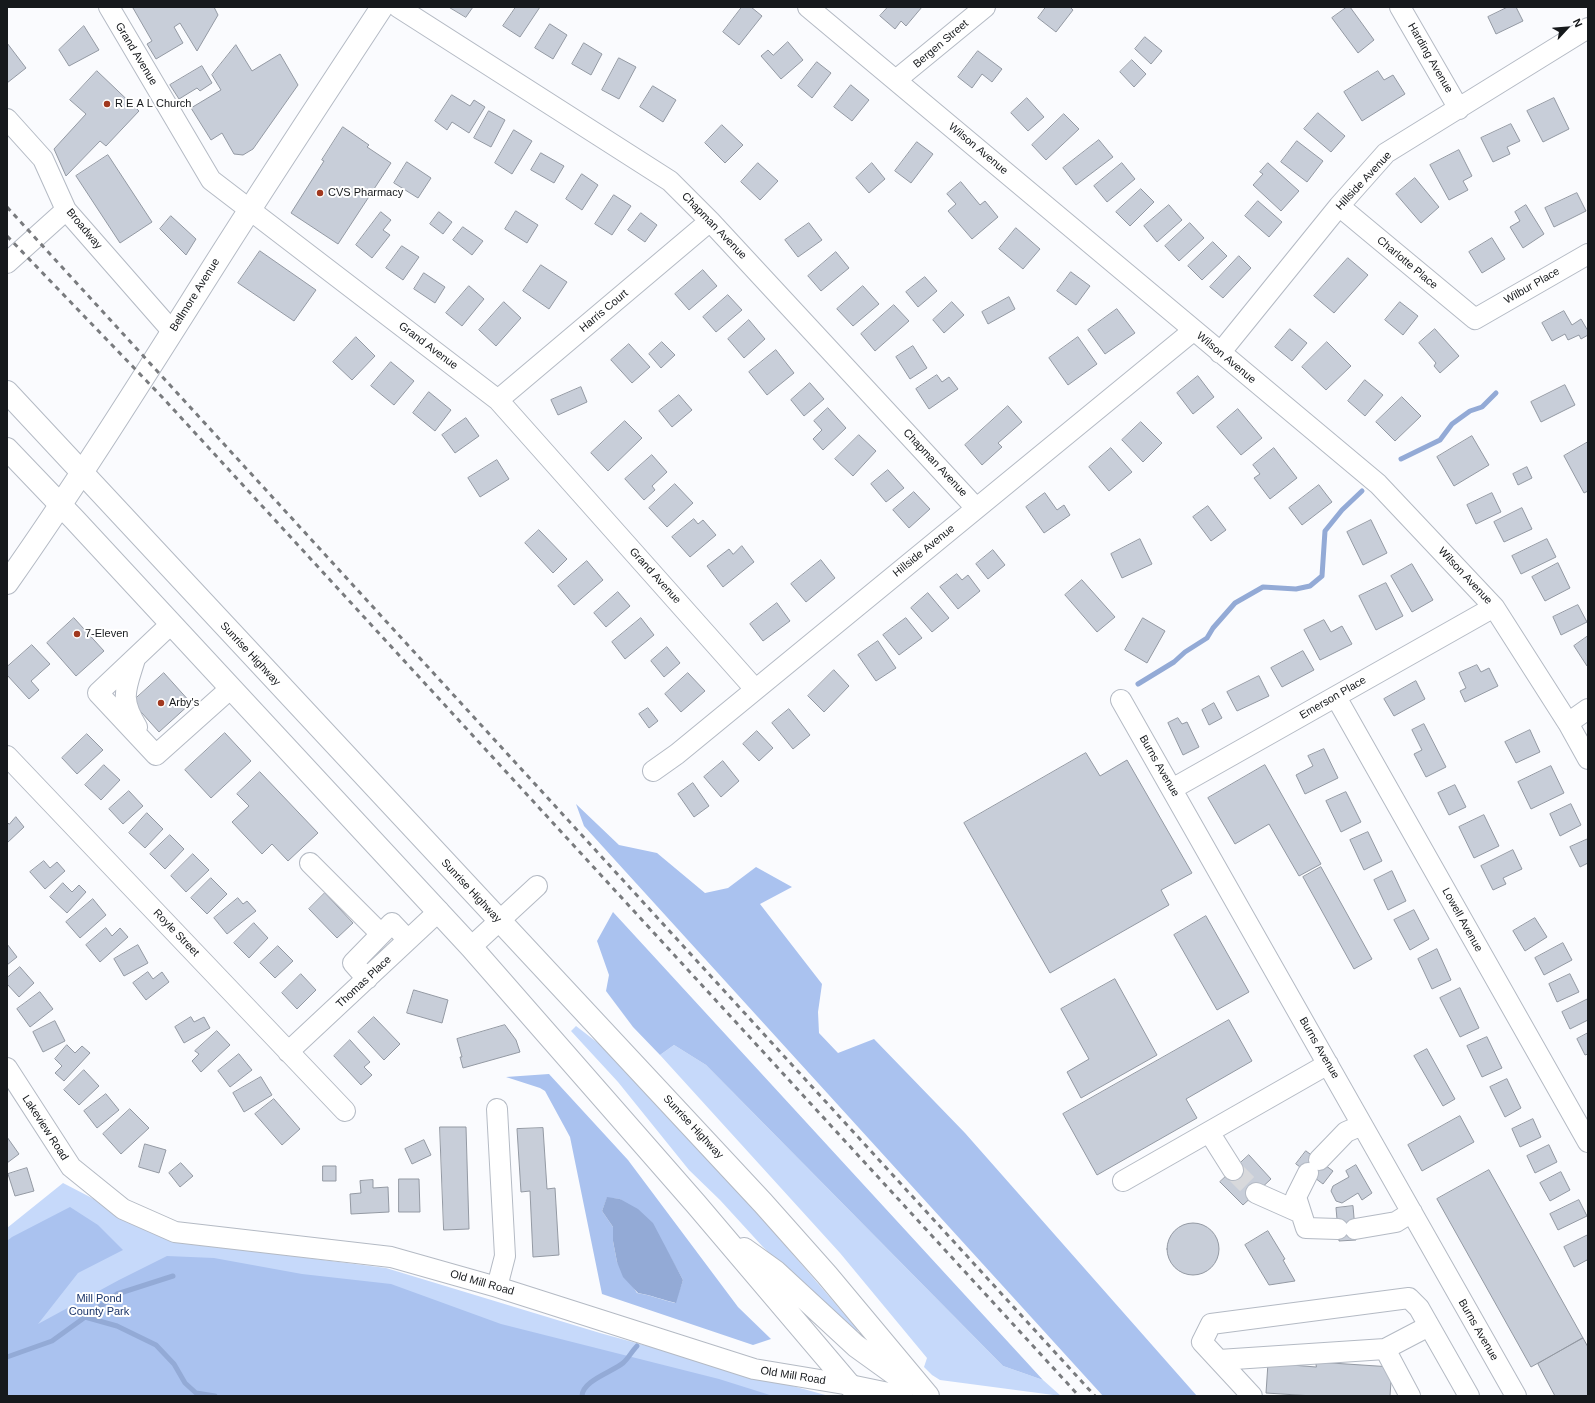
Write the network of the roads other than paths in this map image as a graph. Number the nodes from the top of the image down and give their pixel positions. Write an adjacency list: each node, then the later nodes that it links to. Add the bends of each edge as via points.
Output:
1 (109, 7): 13 (street, Grand Avenue, via 211,180)
2 (382, 7): 13 (main road, Bellmore Avenue)
3 (398, 7): 14 (street, Chapman Avenue, via 670,181)
4 (808, 7): 8 (street, Wilson Avenue)
5 (985, 7): 8 (street, Bergen Street)
6 (1400, 7): 9 (street, Harding Avenue)
7 (1588, 28): 9 (street, Hillside Avenue)
8 (896, 80): 18 (street, Wilson Avenue)
9 (1459, 109): 11 (street, Hillside Avenue, via 1386,153)
10 (7, 119): 12 (street, Broadway, via 43,159)
11 (1339, 206): 17 (street, Charlotte Place); 20 (street, Hillside Avenue)
12 (66, 210): 16 (street); 19 (street, Broadway)
13 (249, 210): 19 (main road, Bellmore Avenue); 22 (street, Grand Avenue)
14 (710, 221): 22 (street, Harris Court); 26 (street, Chapman Avenue)
15 (1588, 254): 17 (street, Wilbur Place)
16 (7, 263)
17 (1476, 319)
18 (1194, 330): 20 (street, Wilson Avenue); 26 (street, Hillside Avenue)
19 (172, 331): 24 (main road, Bellmore Avenue)
20 (1220, 353): 28 (street, Wilson Avenue, via 1378,484)
21 (7, 392): 24 (main road, Sunrise Highway)
22 (498, 400): 32 (street, Grand Avenue)
23 (7, 449): 25 (main road)
24 (82, 473): 25 (main road, Bellmore Avenue); 45 (main road, Sunrise Highway)
25 (61, 506): 27 (main road, Bellmore Avenue); 29 (main road)
26 (976, 508): 32 (street, Hillside Avenue)
27 (7, 583)
28 (1494, 607): 33 (street, Emerson Place); 37 (street, Wilson Avenue)
29 (171, 624): 30 (street); 31 (main road)
30 (134, 659): 36 (street, via 126,690 126,704 140,731 156,737 163,736 185,719); 36 (street, via 98,693 156,755)
31 (231, 688): 36 (street); 44 (main road)
32 (755, 689): 40 (street, Hillside Avenue)
33 (1336, 697): 41 (street, Emerson Place); 57 (street, Lowell Avenue)
34 (1121, 700): 41 (street, Burns Avenue)
35 (1588, 709): 37 (street)
36 (202, 715)
37 (1568, 723): 39 (street, Wilson Avenue)
38 (7, 756): 50 (street, Royle Street)
39 (1588, 759)
40 (654, 771)
41 (1172, 789): 51 (street, Burns Avenue)
42 (310, 863): 46 (street)
43 (537, 886): 45 (street)
44 (439, 912): 47 (street, Thomas Place); 48 (main road)
45 (500, 921): 48 (street); 72 (main road, Sunrise Highway, via 828,1275)
46 (382, 934): 47 (street, via 392,923); 49 (street, via 353,963)
47 (408, 940): 49 (street, Thomas Place)
48 (471, 947): 64 (main road)
49 (367, 978): 50 (street, Thomas Place)
50 (288, 1052): 54 (street, Royle Street)
51 (1328, 1064): 55 (street, Burns Avenue); 56 (street)
52 (7, 1068): 58 (street, Lakeview Road)
53 (497, 1109): 65 (street, via 505,1256)
54 (345, 1111)
55 (1362, 1125): 62 (street, Burns Avenue); 63 (street, via 1346,1132 1313,1166 1296,1197)
56 (1209, 1132): 59 (street); 60 (street)
57 (1588, 1142)
58 (70, 1167): 65 (street, Old Mill Road, via 122,1209 175,1232 391,1257)
59 (1234, 1170)
60 (1124, 1181)
61 (1256, 1193): 63 (street)
62 (1412, 1212): 63 (street, via 1396,1222 1346,1229 1306,1228); 76 (street, Burns Avenue)
63 (1301, 1213)
64 (718, 1231): 69 (main road); 71 (main road, via 776,1272 856,1346)
65 (498, 1287): 69 (street, Old Mill Road, via 754,1369)
66 (1429, 1326): 67 (street); 68 (street, via 1419,1308 1409,1298 1211,1324 1202,1342); 75 (street)
67 (1385, 1348): 68 (street); 74 (street)
68 (1219, 1360): 73 (street)
69 (859, 1392): 70 (street, Old Mill Road)
70 (903, 1396)
71 (925, 1396)
72 (928, 1396)
73 (1252, 1396)
74 (1410, 1396)
75 (1469, 1396)
76 (1516, 1396)

